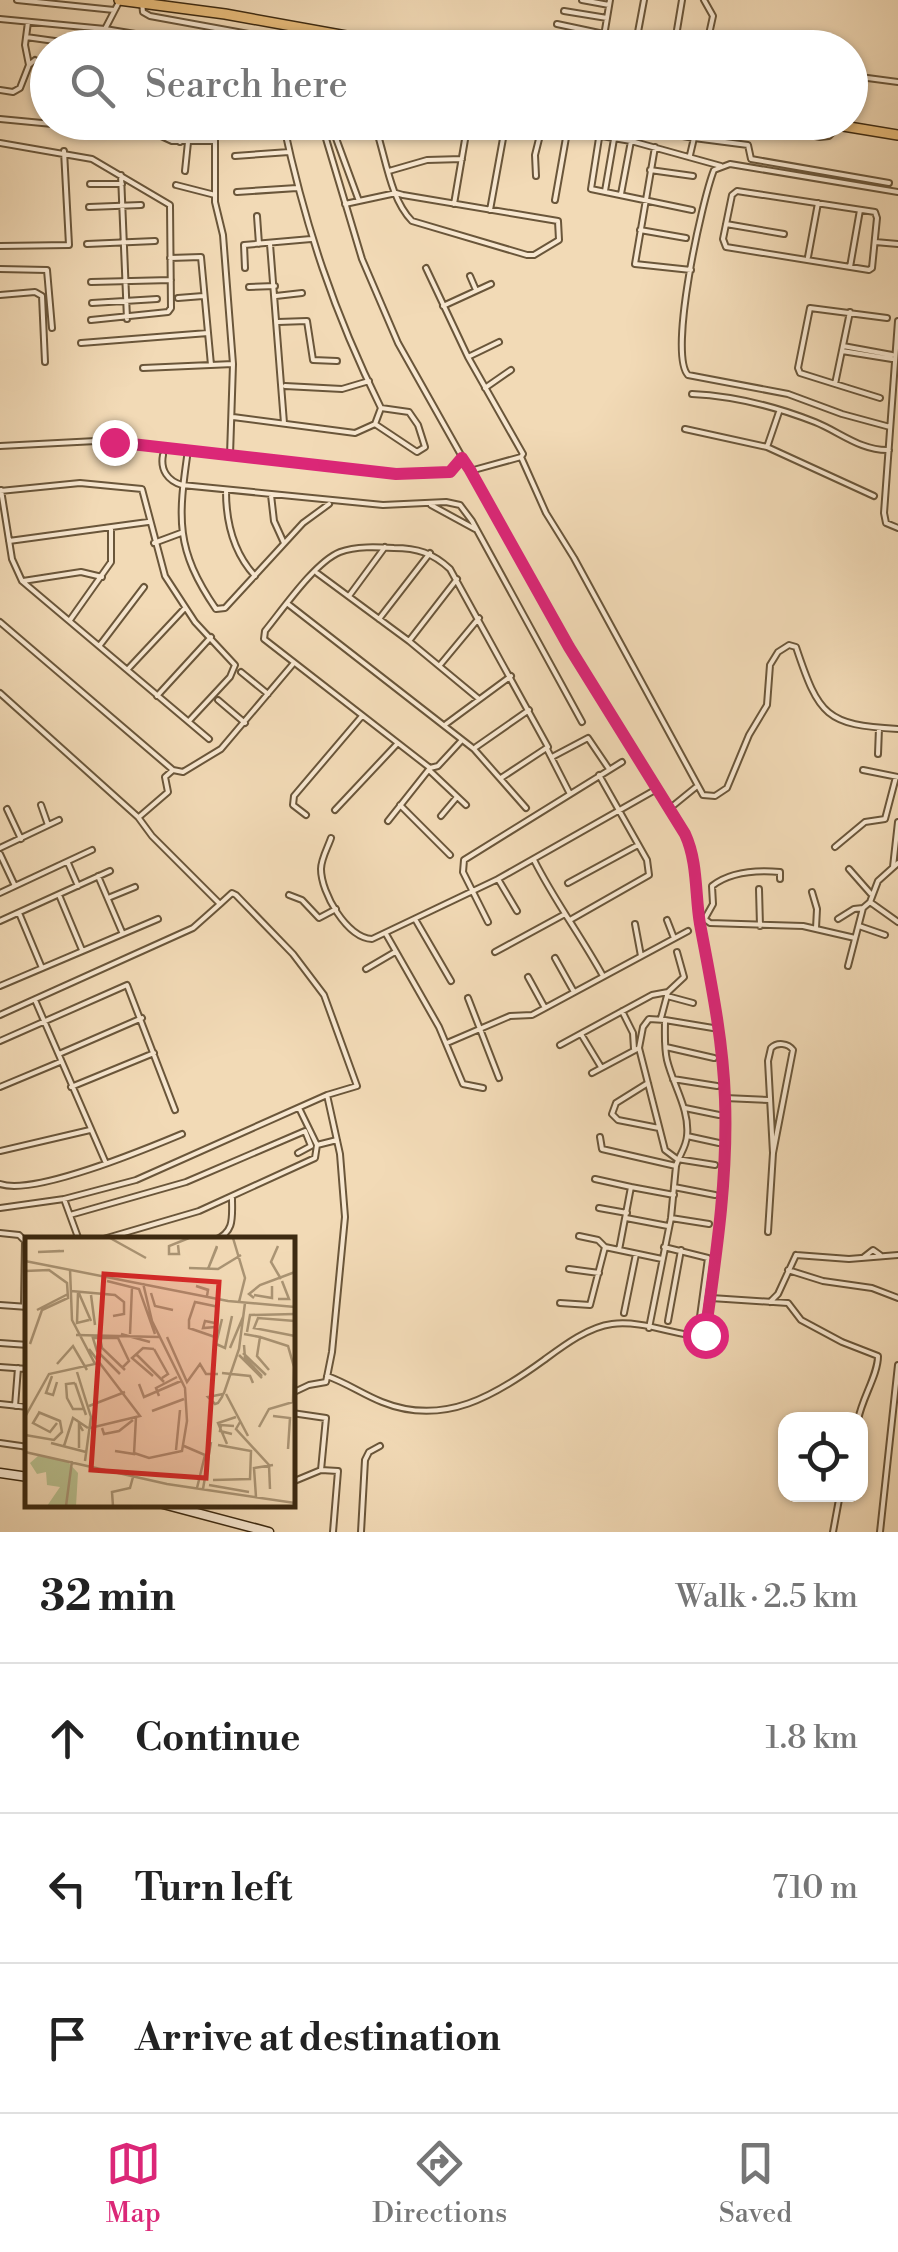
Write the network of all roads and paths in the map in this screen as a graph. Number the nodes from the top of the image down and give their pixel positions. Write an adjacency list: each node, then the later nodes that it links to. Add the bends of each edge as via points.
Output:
1 (17, 0): 9 (street)
2 (130, 0): 7 (main road); 9 (main road)
3 (582, 0): 8 (street)
4 (644, 0): 22 (street)
5 (682, 0): 23 (street)
6 (704, 0): 24 (street, via 713,16)
7 (142, 2): 18 (street, via 150,16); 19 (main road)
8 (592, 2): 10 (street); 12 (street)
9 (118, 3): 17 (street)
10 (610, 3): 13 (street)
11 (564, 10): 12 (street)
12 (589, 15): 13 (street)
13 (607, 18): 21 (street)
14 (0, 20): 15 (street)
15 (28, 22): 17 (street); 25 (street)
16 (557, 24): 20 (street)
17 (105, 30)
18 (225, 30)
19 (307, 30)
20 (585, 30)
21 (605, 30)
22 (639, 30)
23 (677, 30)
24 (710, 30)
25 (26, 37): 26 (street); 27 (street)
26 (30, 38)
27 (27, 56): 28 (street); 29 (street)
28 (30, 58)
29 (29, 65): 32 (street, via 20,88)
30 (868, 78): 31 (street)
31 (898, 82)
32 (0, 90)
33 (0, 119): 34 (street)
34 (30, 122)
35 (868, 130): 36 (main road)
36 (898, 134)
37 (170, 140): 53 (street)
38 (287, 140): 58 (street)
39 (326, 140): 84 (street)
40 (337, 140): 82 (street)
41 (380, 140): 63 (street)
42 (465, 140): 61 (street)
43 (503, 140): 89 (street)
44 (539, 140): 67 (street)
45 (566, 140): 81 (street)
46 (599, 140): 74 (street, via 590,189)
47 (614, 140): 74 (street)
48 (626, 140): 52 (street)
49 (694, 140): 59 (street)
50 (709, 140): 69 (street, via 748,145 751,160)
51 (213, 141): 54 (street); 79 (street)
52 (632, 141): 56 (street); 78 (street)
53 (180, 142): 54 (street)
54 (188, 142): 65 (street)
55 (0, 143): 57 (street)
56 (654, 147): 59 (street); 64 (street)
57 (64, 151): 66 (street); 105 (street, via 69,245)
58 (289, 152): 60 (street); 73 (street)
59 (690, 155): 62 (street)
60 (235, 156)
61 (462, 160): 63 (street); 85 (street)
62 (722, 166): 76 (street); 112 (street, via 708,190)
63 (389, 170): 77 (street)
64 (650, 170): 68 (street); 80 (street)
65 (184, 172)
66 (121, 175): 71 (street); 106 (street, via 170,205)
67 (536, 176)
68 (693, 176)
69 (888, 183)
70 (90, 184): 71 (street)
71 (122, 184): 88 (street)
72 (176, 185): 79 (street)
73 (297, 188): 75 (street); 97 (street)
74 (605, 191): 78 (street)
75 (237, 192)
76 (898, 192)
77 (396, 194): 82 (street); 85 (street); 89 (street, via 412,221 485,244 530,256 559,240 558,221)
78 (621, 194): 80 (street)
79 (214, 195): 145 (street)
80 (646, 199): 90 (street); 94 (street)
81 (555, 200)
82 (359, 201): 84 (street)
83 (818, 203): 91 (street); 93 (street, via 737,191); 107 (street)
84 (343, 204): 168 (street, via 398,343)
85 (454, 204): 89 (street)
86 (142, 205): 88 (street)
87 (90, 207): 88 (street)
88 (122, 207): 99 (street)
89 (490, 210)
90 (692, 210)
91 (860, 210): 100 (street, via 876,215); 108 (street)
92 (256, 216): 102 (street)
93 (726, 224): 95 (street); 107 (street, via 726,246)
94 (640, 230): 96 (street); 112 (street, via 636,266)
95 (784, 234)
96 (686, 238)
97 (310, 239): 103 (street); 149 (street)
98 (156, 241): 99 (street)
99 (122, 242): 101 (street); 114 (street)
100 (875, 242): 104 (street); 108 (street, via 872,268)
101 (87, 244)
102 (258, 244): 103 (street); 109 (street, via 243,246)
103 (270, 244): 118 (street)
104 (898, 244)
105 (0, 246)
106 (170, 258): 115 (street); 123 (street, via 201,257)
107 (808, 260): 108 (street)
108 (850, 267)
109 (245, 268)
110 (426, 268): 129 (street)
111 (0, 269): 136 (street, via 47,270)
112 (692, 270): 160 (street, via 683,314 684,372 788,394)
113 (470, 276): 120 (street)
114 (124, 280): 115 (street); 116 (street); 127 (street)
115 (171, 280): 132 (street, via 168,312)
116 (91, 282)
117 (491, 284): 120 (street)
118 (275, 286): 119 (street); 124 (street)
119 (249, 288)
120 (476, 290): 129 (street)
121 (302, 293): 124 (street)
122 (0, 294): 144 (street, via 42,296)
123 (204, 296): 126 (street); 137 (street)
124 (276, 296): 135 (street)
125 (157, 298): 127 (street)
126 (178, 298)
127 (125, 301): 128 (street); 132 (street)
128 (92, 303)
129 (443, 306): 141 (street)
130 (850, 312): 131 (street); 140 (street); 150 (street, via 809,309 798,371)
131 (887, 318)
132 (127, 319): 133 (street)
133 (91, 320)
134 (898, 321): 142 (street)
135 (278, 322): 143 (street, via 307,321 312,360); 151 (street)
136 (52, 328)
137 (208, 332): 139 (street); 146 (street)
138 (499, 342): 141 (street)
139 (81, 343)
140 (843, 349): 142 (street); 150 (street)
141 (468, 357): 152 (street)
142 (894, 358): 160 (street)
143 (337, 361)
144 (45, 362)
145 (233, 364): 146 (street); 157 (street)
146 (210, 365): 147 (street)
147 (143, 368)
148 (511, 370): 152 (street)
149 (368, 381): 151 (street, via 342,389); 155 (street)
150 (835, 384): 154 (street)
151 (284, 386): 158 (street)
152 (485, 388): 169 (street)
153 (692, 394): 156 (street)
154 (880, 398)
155 (381, 408): 159 (street); 159 (street, via 409,412 426,447 417,452)
156 (780, 412): 163 (street); 165 (street)
157 (233, 417): 158 (street); 167 (street)
158 (284, 424): 159 (street, via 355,433)
159 (375, 424)
160 (890, 427): 165 (street)
161 (685, 429): 163 (street)
162 (0, 446): 164 (street, via 96,441)
163 (767, 447): 175 (street)
164 (188, 450): 167 (street); 171 (street)
165 (889, 450): 175 (street)
166 (162, 456): 171 (street, via 166,476)
167 (230, 456): 168 (street, via 415,475 450,472)
168 (462, 458): 170 (street)
169 (521, 458): 170 (street); 237 (street)
170 (470, 470): 238 (street)
171 (182, 485): 173 (street); 182 (street)
172 (1, 491): 178 (street, via 136,487 145,494); 183 (street)
173 (226, 491): 174 (street); 189 (street, via 232,536)
174 (272, 495): 176 (street); 184 (street)
175 (885, 497): 180 (street, via 886,523)
176 (330, 502): 177 (street); 184 (street)
177 (432, 504): 181 (street); 181 (street, via 460,506)
178 (148, 522): 179 (street); 185 (street)
179 (111, 528): 183 (street); 190 (street, via 111,562)
180 (898, 528)
181 (475, 529): 217 (street)
182 (181, 533): 185 (street); 189 (street, via 216,609 226,608)
183 (9, 541): 192 (street)
184 (284, 543): 189 (street)
185 (154, 544): 196 (street)
186 (385, 547): 187 (street); 188 (street, via 340,552); 194 (street)
187 (430, 554): 191 (street); 198 (street)
188 (316, 572): 194 (street); 195 (street)
189 (255, 576)
190 (102, 577): 192 (street, via 81,572); 199 (street)
191 (457, 579): 197 (street); 202 (street)
192 (22, 581): 199 (street)
193 (144, 587): 203 (street)
194 (349, 596): 198 (street)
195 (288, 604): 204 (street, via 263,635); 219 (street)
196 (185, 608): 201 (street); 206 (street)
197 (478, 618): 205 (street); 208 (street)
198 (379, 619): 202 (street)
199 (69, 620): 203 (street)
200 (0, 622): 232 (street)
201 (211, 637): 211 (street); 216 (street, via 234,670)
202 (409, 641): 205 (street)
203 (100, 645): 206 (street)
204 (294, 664): 210 (street); 215 (street)
205 (440, 666): 212 (street)
206 (128, 670): 211 (street)
207 (242, 672): 210 (street)
208 (511, 676): 212 (street); 214 (street)
209 (0, 693): 251 (street)
210 (268, 694): 218 (street)
211 (158, 696): 216 (street)
212 (479, 699): 219 (street)
213 (218, 700): 218 (street)
214 (530, 710): 225 (street); 226 (street)
215 (362, 716): 224 (street); 249 (street, via 294,796)
216 (189, 722): 222 (street)
217 (582, 722)
218 (245, 723): 232 (street, via 188,772)
219 (445, 724): 223 (street)
220 (879, 728): 221 (street); 227 (street); 237 (street, via 844,724 826,711 790,645 770,664 768,704 728,788 708,797)
221 (898, 729)
222 (209, 739)
223 (462, 740): 225 (street); 230 (street)
224 (398, 743): 230 (street); 246 (street)
225 (474, 748): 236 (street)
226 (547, 749): 228 (street); 236 (street)
227 (878, 754)
228 (552, 757): 231 (street, via 588,738); 239 (street)
229 (622, 762): 231 (street)
230 (430, 769): 240 (street); 243 (street)
231 (609, 769): 234 (street)
232 (174, 770): 251 (street, via 165,776 168,792)
233 (863, 770): 235 (street)
234 (600, 776): 239 (street); 245 (street)
235 (897, 777): 259 (street, via 885,819 865,822)
236 (501, 778): 248 (street)
237 (696, 787): 247 (street)
238 (656, 790): 245 (street); 247 (street)
239 (570, 794): 248 (street)
240 (458, 796): 241 (street); 250 (street)
241 (466, 804)
242 (41, 805): 255 (street)
243 (400, 805): 253 (street); 262 (street)
244 (7, 809): 256 (street)
245 (618, 809): 258 (street); 263 (street)
246 (335, 810)
247 (670, 810): 290 (street, via 691,849)
248 (530, 812): 276 (street, via 464,860)
249 (306, 814)
250 (441, 816)
251 (138, 818): 284 (street)
252 (59, 820): 255 (street)
253 (388, 821)
254 (898, 822): 265 (street)
255 (48, 826): 256 (street)
256 (20, 838): 261 (street)
257 (331, 838): 286 (street, via 321,869)
258 (638, 844): 271 (street); 294 (street, via 649,875)
259 (835, 847)
260 (92, 850): 264 (street)
261 (0, 851): 272 (street)
262 (450, 855)
263 (533, 858): 269 (street); 289 (street)
264 (68, 862): 272 (street); 273 (street)
265 (896, 865): 280 (street)
266 (849, 869): 280 (street)
267 (110, 871): 268 (street)
268 (98, 876): 273 (street); 282 (street)
269 (498, 879): 276 (street); 288 (street)
270 (780, 879): 296 (street, via 780,872 769,871 721,879 712,886 713,904)
271 (568, 883)
272 (15, 886): 278 (street)
273 (78, 886): 279 (street)
274 (134, 887): 282 (street)
275 (759, 889): 301 (street)
276 (471, 892): 292 (street); 298 (street)
277 (812, 892): 303 (street)
278 (0, 893)
279 (59, 894): 287 (street); 310 (street)
280 (871, 894): 283 (street)
281 (289, 895): 286 (street, via 319,918)
282 (108, 898): 305 (street)
283 (870, 902): 285 (street); 299 (street)
284 (220, 904): 326 (street, via 193,928); 355 (street, via 236,895 329,1003 358,1086)
285 (864, 908): 293 (street); 302 (street)
286 (336, 909): 306 (street, via 363,938)
287 (19, 912): 297 (street); 317 (street)
288 (517, 912)
289 (565, 914): 294 (street); 312 (street)
290 (698, 914): 296 (street); 334 (street)
291 (158, 919): 305 (street)
292 (415, 919): 306 (street); 321 (street)
293 (838, 919)
294 (570, 920): 319 (street)
295 (667, 920): 308 (street)
296 (704, 920): 301 (street)
297 (0, 922)
298 (488, 922)
299 (898, 922)
300 (634, 924): 314 (street)
301 (760, 926): 303 (street)
302 (859, 926): 307 (street); 309 (street)
303 (816, 928): 309 (street)
304 (688, 931): 308 (street)
305 (122, 933): 310 (street)
306 (386, 934): 311 (street)
307 (885, 936)
308 (674, 938): 314 (street)
309 (855, 938): 316 (street)
310 (82, 950): 317 (street)
311 (395, 952): 318 (street); 338 (street)
312 (495, 952)
313 (678, 952): 324 (street, via 684,977)
314 (641, 956): 319 (street)
315 (555, 958): 323 (street)
316 (848, 966)
317 (42, 968): 322 (street)
318 (366, 968)
319 (603, 976): 323 (street)
320 (528, 977): 328 (street)
321 (451, 982)
322 (1, 983)
323 (574, 992): 328 (street)
324 (667, 994): 327 (street); 329 (street); 332 (street)
325 (468, 998): 335 (street)
326 (35, 1000): 330 (street); 333 (street)
327 (694, 1003)
328 (545, 1008): 335 (street)
329 (622, 1011): 336 (street); 341 (street)
330 (0, 1015)
331 (142, 1018): 333 (street, via 128,984); 342 (street); 343 (street)
332 (663, 1019): 334 (street); 340 (street); 341 (street, via 645,1022)
333 (44, 1022): 337 (street); 343 (street)
334 (720, 1029): 356 (street)
335 (480, 1030): 338 (street); 348 (street)
336 (581, 1034): 339 (street); 346 (street)
337 (0, 1042)
338 (447, 1043): 354 (street, via 463,1084)
339 (560, 1045)
340 (666, 1047): 344 (street); 349 (street)
341 (637, 1048): 346 (street); 350 (street)
342 (154, 1053): 353 (street); 360 (street)
343 (57, 1054): 345 (street)
344 (714, 1058)
345 (61, 1062): 352 (street); 353 (street)
346 (601, 1067): 347 (street)
347 (592, 1073)
348 (498, 1078)
349 (673, 1079): 351 (street); 358 (street)
350 (648, 1083): 362 (street); 362 (street, via 616,1103 612,1114)
351 (718, 1086)
352 (0, 1087)
353 (72, 1088): 363 (street)
354 (483, 1088)
355 (327, 1095): 359 (street); 367 (street)
356 (725, 1098): 357 (street); 408 (street, via 723,1204)
357 (770, 1100): 372 (street); 372 (street, via 769,1051 789,1046 794,1050)
358 (684, 1107): 361 (street); 365 (street)
359 (299, 1108): 369 (street); 383 (street, via 136,1180)
360 (175, 1110)
361 (719, 1115)
362 (660, 1128): 373 (street)
363 (90, 1130): 370 (street); 374 (street)
364 (182, 1134): 374 (street)
365 (687, 1136): 368 (street); 373 (street)
366 (600, 1138): 373 (street, via 602,1149)
367 (337, 1140): 369 (street); 424 (street, via 344,1224)
368 (719, 1142)
369 (317, 1146): 382 (street, via 315,1158)
370 (0, 1150)
371 (298, 1153): 386 (street, via 311,1146 304,1131 186,1182)
372 (772, 1153): 391 (street)
373 (676, 1162): 375 (street); 379 (street)
374 (106, 1163): 377 (street, via 38,1183)
375 (716, 1165)
376 (595, 1179): 378 (street)
377 (0, 1184)
378 (631, 1187): 380 (street); 387 (street)
379 (674, 1187): 380 (street); 381 (street)
380 (674, 1195): 388 (street)
381 (715, 1195)
382 (232, 1197): 395 (street); 396 (street, via 232,1225)
383 (64, 1199): 384 (street); 386 (street)
384 (0, 1208)
385 (598, 1208): 387 (street)
386 (70, 1215): 394 (street)
387 (626, 1216): 390 (street); 400 (street)
388 (670, 1218): 389 (street); 390 (street)
389 (709, 1224)
390 (668, 1226): 398 (street)
391 (768, 1232)
392 (0, 1234): 399 (street, via 24,1238)
393 (579, 1236): 397 (street)
394 (78, 1237)
395 (110, 1237)
396 (222, 1237)
397 (605, 1247): 400 (street); 407 (street)
398 (664, 1247): 401 (street); 404 (street)
399 (25, 1249)
400 (619, 1250): 402 (street)
401 (681, 1250): 415 (street); 416 (street, via 709,1261)
402 (636, 1254): 404 (street); 414 (street)
403 (898, 1255): 406 (street, via 796,1255)
404 (662, 1260): 417 (street)
405 (570, 1269): 407 (street)
406 (788, 1270): 409 (street); 411 (street)
407 (598, 1273): 410 (street, via 589,1307)
408 (711, 1298): 411 (street); 417 (street, via 704,1336)
409 (898, 1298)
410 (560, 1302)
411 (770, 1302): 429 (street, via 788,1303 801,1320 878,1356)
412 (0, 1304): 413 (street)
413 (25, 1307)
414 (624, 1312)
415 (668, 1321)
416 (698, 1324)
417 (650, 1328): 424 (street, via 596,1329 460,1408 387,1403)
418 (0, 1343): 419 (street)
419 (25, 1345)
420 (898, 1364): 444 (street)
421 (0, 1367): 422 (street)
422 (18, 1368): 423 (street); 427 (street)
423 (25, 1369)
424 (327, 1376): 425 (street, via 323,1385)
425 (295, 1392)
426 (0, 1404): 427 (street)
427 (15, 1406): 428 (street)
428 (25, 1407)
429 (860, 1412)
430 (295, 1413): 434 (street, via 326,1418)
431 (0, 1442): 433 (street)
432 (380, 1446): 442 (street, via 365,1460)
433 (25, 1447)
434 (321, 1470): 437 (street); 441 (street, via 339,1472)
435 (0, 1472): 436 (main road)
436 (25, 1477)
437 (295, 1481)
438 (839, 1502): 443 (street)
439 (174, 1507): 440 (main road)
440 (269, 1532)
441 (334, 1532)
442 (361, 1532)
443 (834, 1532)
444 (880, 1532)

